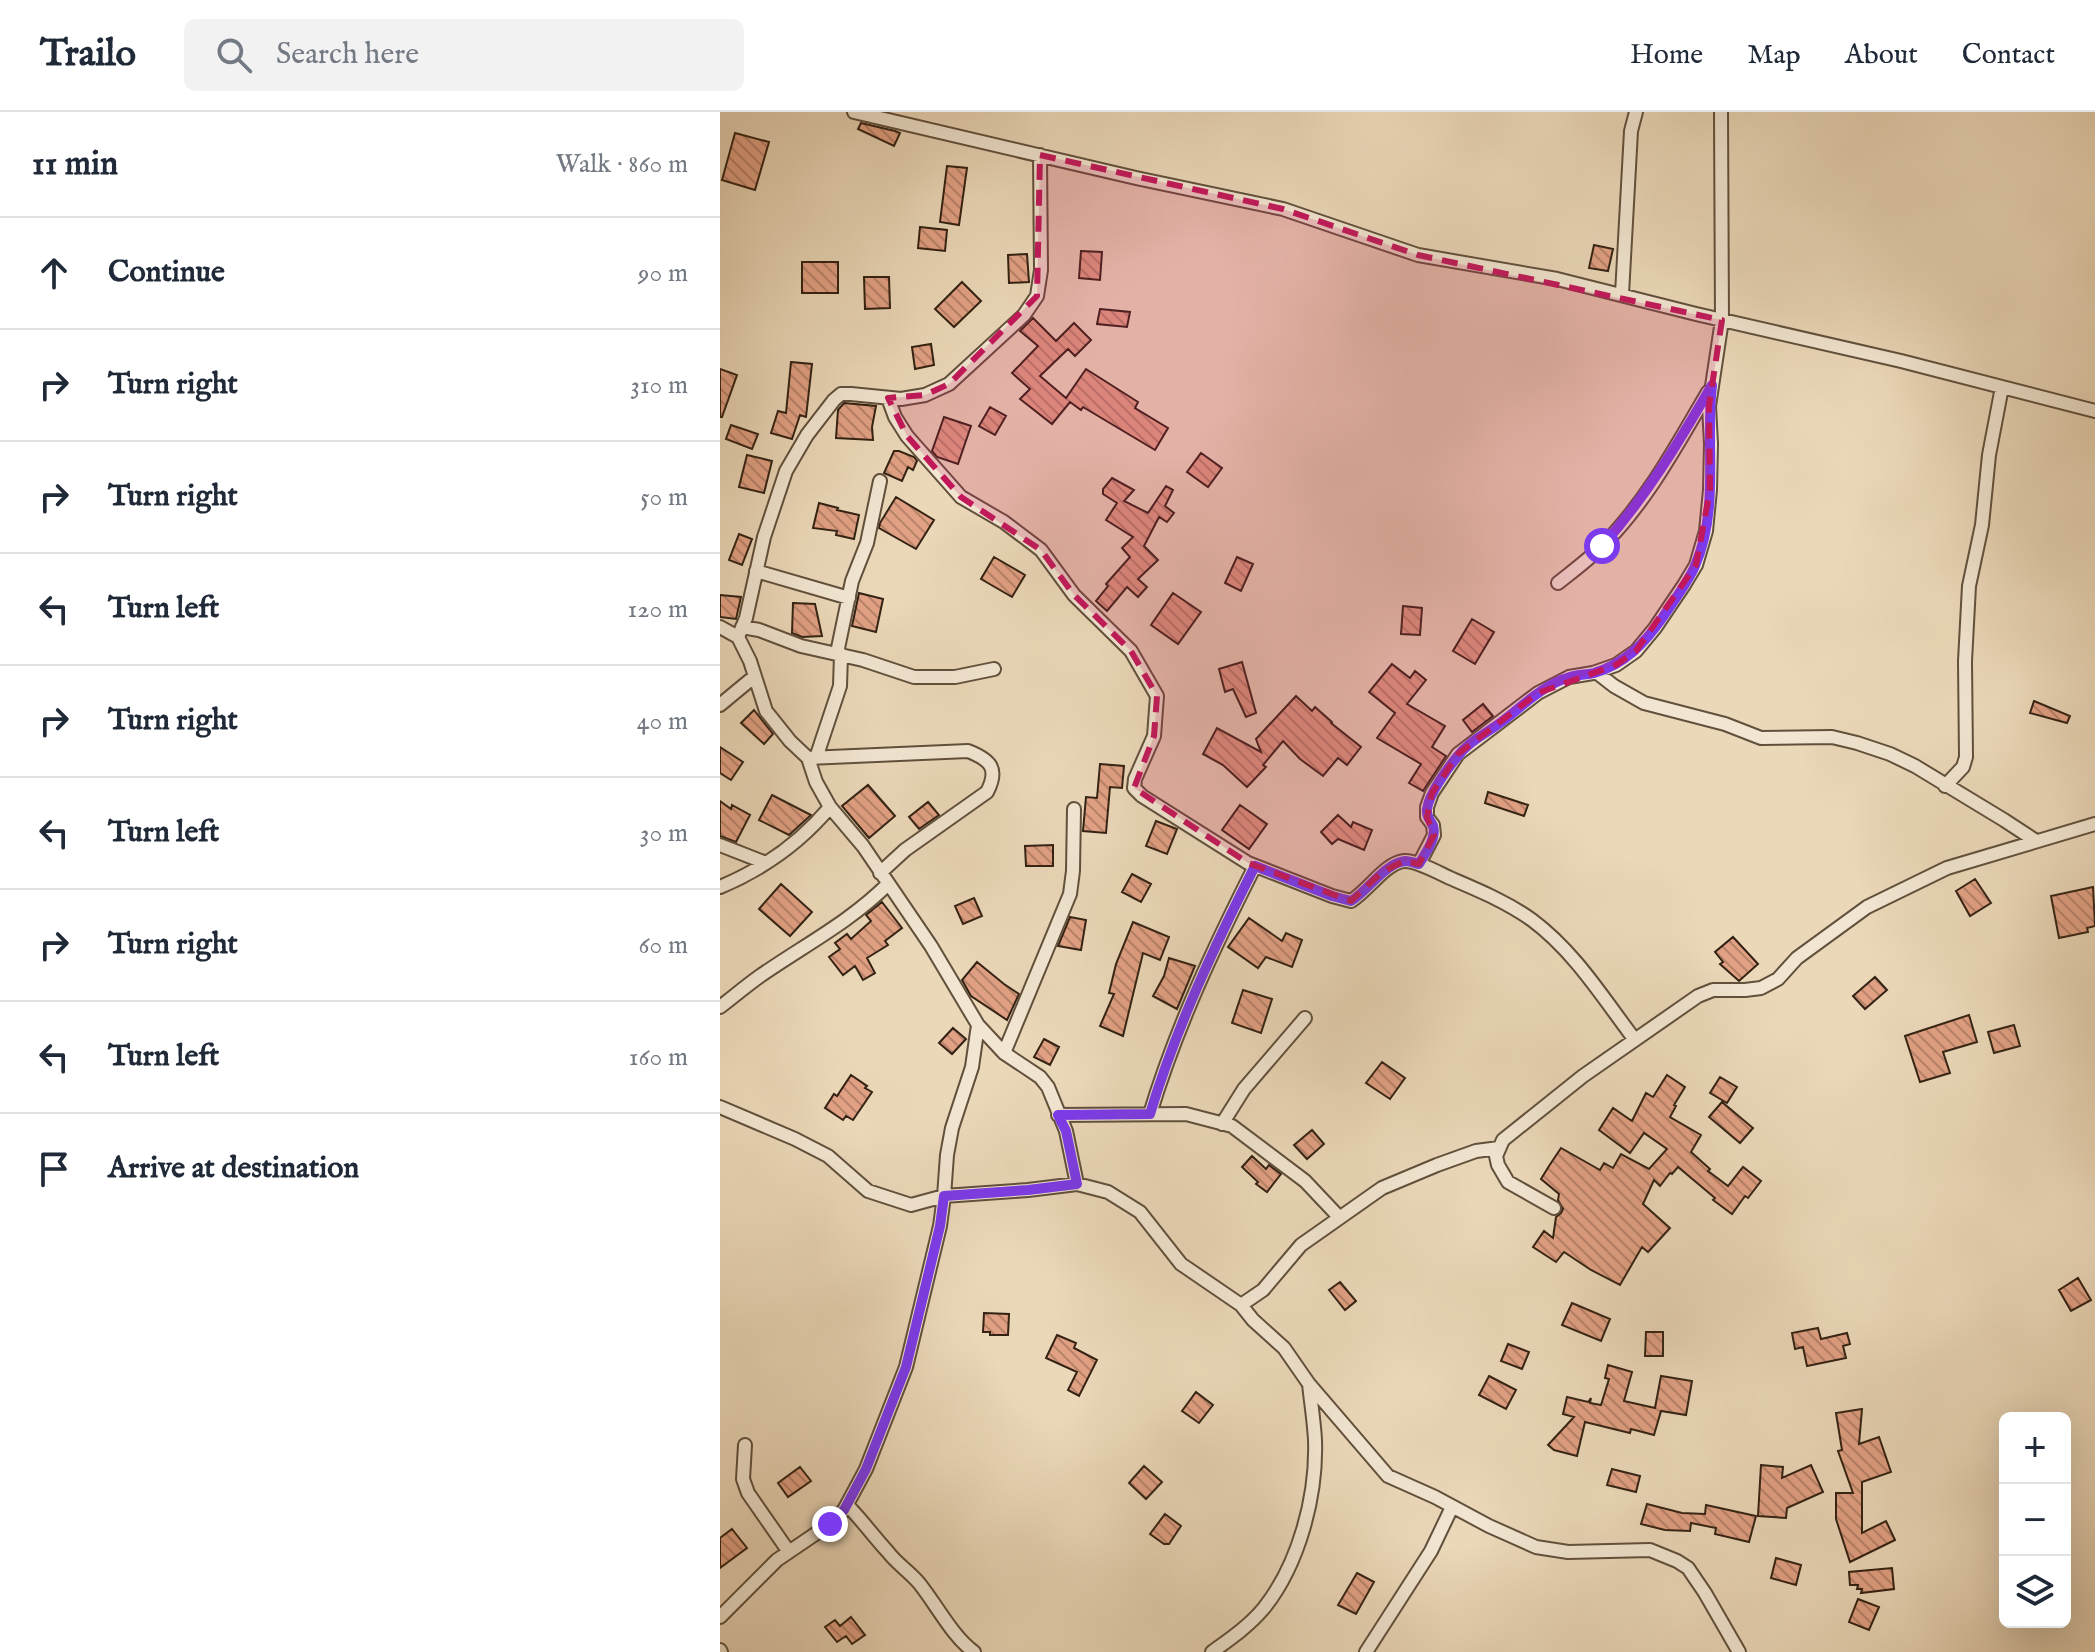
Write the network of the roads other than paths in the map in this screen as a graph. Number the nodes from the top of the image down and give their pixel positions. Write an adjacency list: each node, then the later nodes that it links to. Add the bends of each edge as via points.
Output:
1 (854, 112): 4 (street)
2 (1636, 112): 5 (street)
3 (1721, 112): 6 (street)
4 (1040, 155): 5 (street, via 1283,209 1418,255); 9 (street, via 1037,296 1024,315 949,384 925,395)
5 (1622, 294): 6 (street)
6 (1722, 320): 7 (street); 8 (street)
7 (1712, 385): 13 (street, via 1662,470 1619,527); 19 (street, via 1710,490 1696,565 1636,651)
8 (2002, 387): 10 (street); 23 (street, via 1969,586 1966,757)
9 (888, 398): 12 (street, via 841,394 807,435 786,471); 31 (street, via 907,436 961,497 1041,550 1074,595 1131,651 1157,696 1154,736 1134,788)
10 (2095, 411)
11 (880, 481): 14 (street)
12 (756, 571): 14 (street); 16 (street)
13 (1558, 583)
14 (849, 598): 17 (street)
15 (720, 627): 16 (street)
16 (740, 632): 17 (street, via 759,630); 20 (street)
17 (839, 653): 18 (street, via 914,677 955,677); 22 (street, via 840,686)
18 (994, 669)
19 (1596, 672): 23 (street, via 1644,703 1761,738 1832,737 1857,743 1915,766); 30 (street, via 1569,677 1538,693 1458,754 1427,807 1434,835)
20 (755, 676): 21 (street); 22 (street, via 766,711)
21 (720, 705)
22 (812, 758): 24 (street, via 816,782); 32 (street, via 968,751 992,767 987,792 905,850)
23 (1945, 786): 27 (street)
24 (830, 807): 29 (street, via 811,830); 32 (street)
25 (1074, 809): 38 (street, via 1070,894)
26 (2095, 824): 27 (street)
27 (2036, 841): 37 (street, via 1947,868 1867,907 1797,958 1778,979 1761,988 1713,990 1698,996)
28 (720, 845): 29 (street)
29 (766, 863): 33 (street)
30 (1419, 864): 31 (street, via 1404,861 1382,872 1351,901); 37 (street, via 1486,893 1531,920 1583,969)
31 (1255, 866): 40 (street, via 1180,1025)
32 (884, 879): 34 (street, via 870,902 846,921); 36 (street)
33 (720, 887)
34 (720, 1007)
35 (1305, 1018): 42 (street, via 1244,1089)
36 (978, 1025): 38 (street); 45 (street, via 972,1067 952,1128)
37 (1635, 1040): 43 (street, via 1583,1076)
38 (1004, 1053): 41 (street, via 1040,1077)
39 (720, 1107): 45 (street, via 828,1156 868,1191 911,1205)
40 (1150, 1114): 41 (street); 42 (street, via 1186,1114)
41 (1058, 1115): 44 (street)
42 (1222, 1124): 47 (street, via 1232,1126 1305,1181)
43 (1499, 1148): 46 (street, via 1498,1165 1508,1182); 47 (street, via 1476,1151 1382,1188)
44 (1077, 1184): 45 (street); 48 (street, via 1108,1192 1140,1212 1181,1264)
45 (944, 1196): 51 (street, via 906,1367)
46 (1554, 1208)
47 (1339, 1217): 48 (street, via 1301,1245 1263,1290)
48 (1241, 1305): 49 (street, via 1284,1348)
49 (1309, 1384): 52 (street, via 1388,1476); 56 (street, via 1315,1442 1303,1531 1285,1578 1263,1608)
50 (745, 1445): 53 (street, via 743,1479 748,1493)
51 (847, 1505): 53 (street, via 830,1524); 55 (street, via 918,1581)
52 (1452, 1507): 57 (street, via 1431,1551); 58 (street, via 1536,1547 1664,1554 1688,1568)
53 (789, 1552): 54 (street)
54 (720, 1617)
55 (974, 1652)
56 (1212, 1652)
57 (1366, 1652)
58 (1739, 1652)

